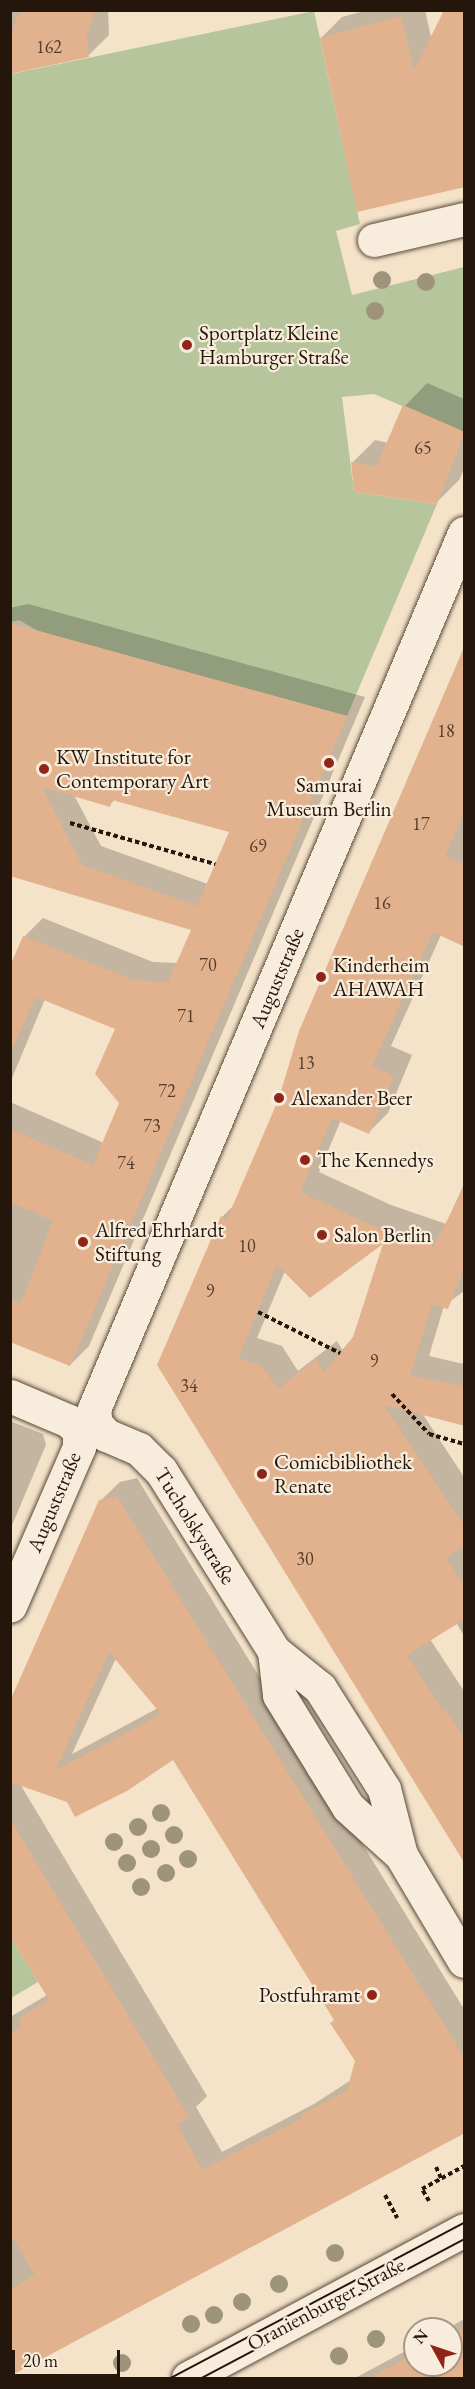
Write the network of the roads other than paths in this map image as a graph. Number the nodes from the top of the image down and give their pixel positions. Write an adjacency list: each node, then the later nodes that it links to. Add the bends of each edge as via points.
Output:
1 (465, 219): 2 (street)
2 (374, 240)
3 (465, 533): 5 (street, Auguststraße)
4 (10, 1396): 5 (street, Tucholskystraße)
5 (88, 1427): 6 (street, Auguststraße); 7 (street, Tucholskystraße, via 139,1449 161,1471 274,1651 279,1695 327,1774 348,1807 400,1855)
6 (10, 1606)
7 (465, 1961)
8 (465, 2230): 9 (street, Oranienburger Straße)
9 (188, 2379)

